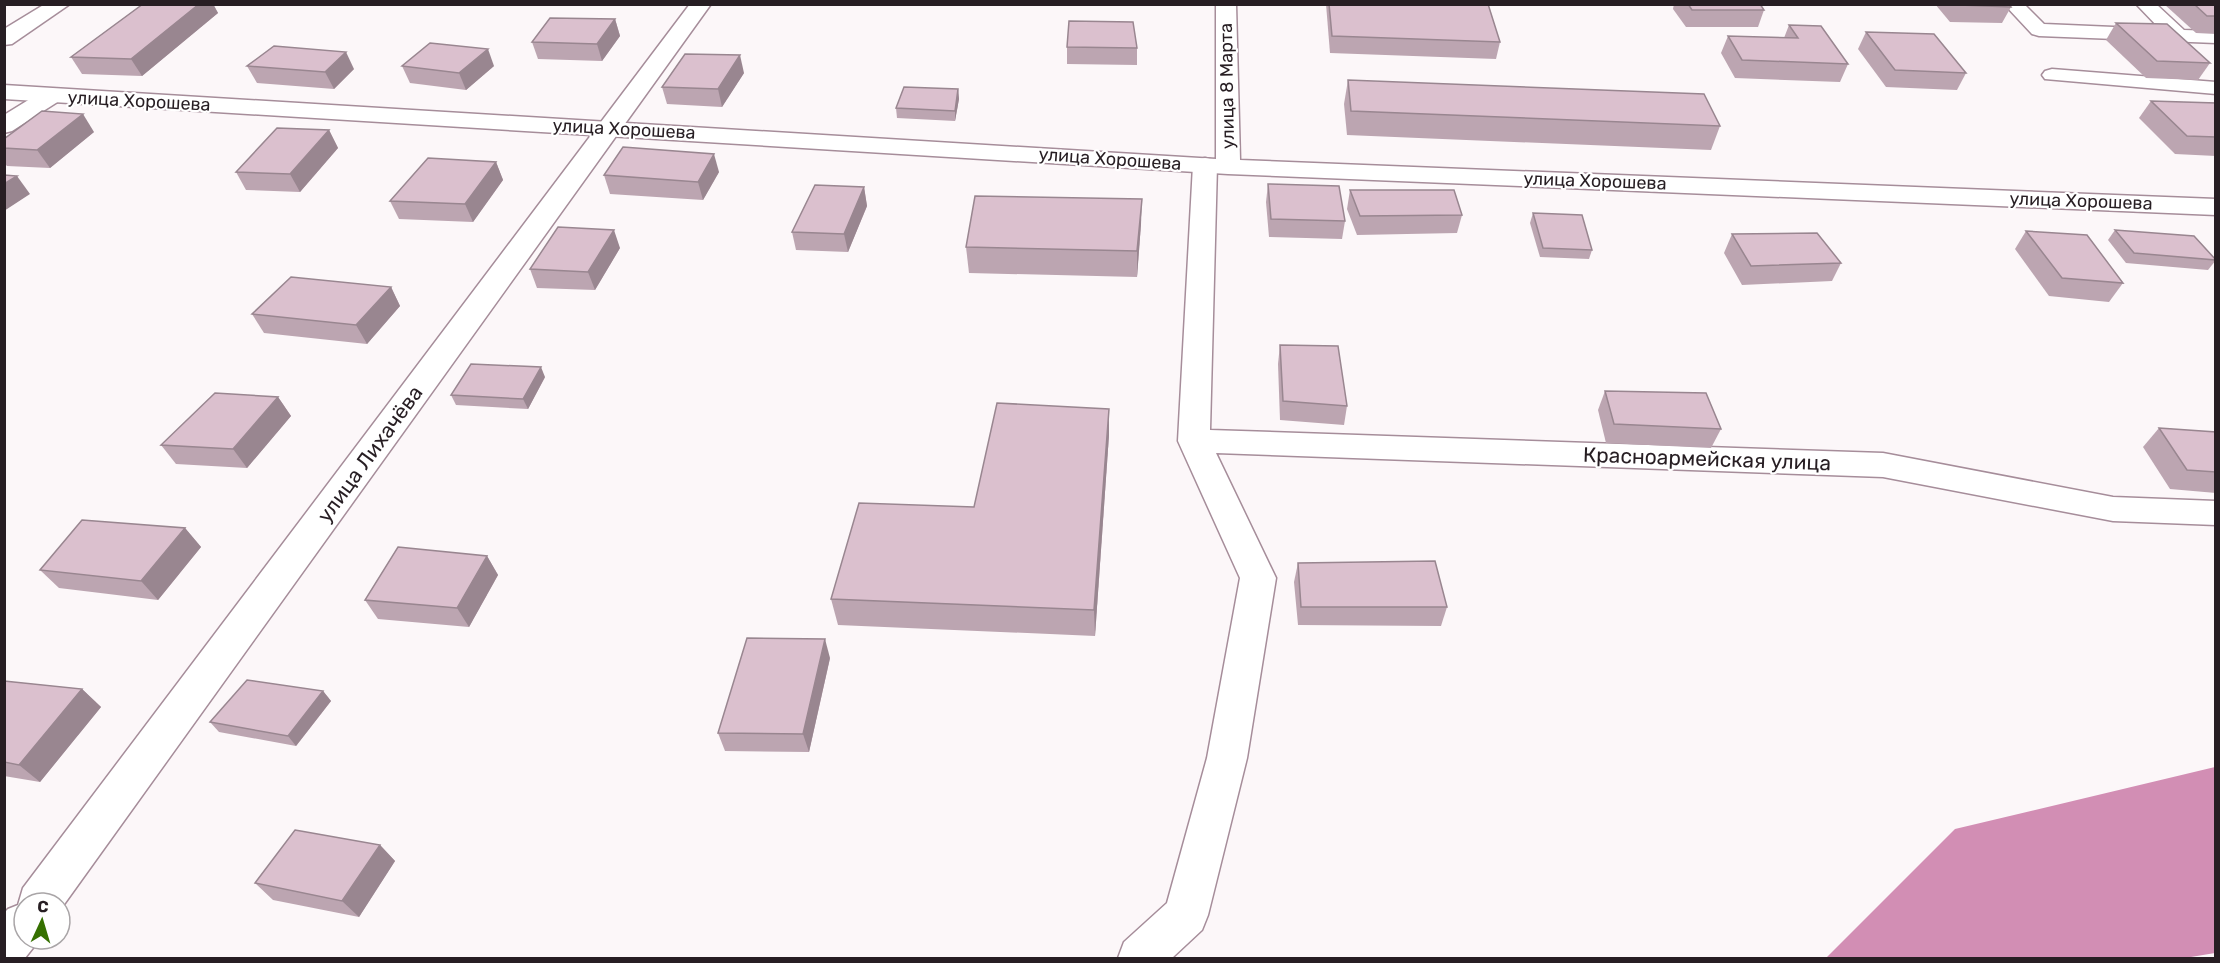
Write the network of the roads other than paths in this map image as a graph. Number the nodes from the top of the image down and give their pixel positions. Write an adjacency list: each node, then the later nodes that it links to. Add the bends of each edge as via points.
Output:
1 (60, 4): 8 (street)
2 (701, 4): 14 (street, улица Лихачёва)
3 (1226, 4): 15 (street, улица 8 Марта)
4 (2013, 4): 6 (lane, via 2038,30)
5 (2145, 4): 6 (lane)
6 (2179, 36): 7 (lane)
7 (2216, 37)
8 (4, 39)
9 (2052, 75): 10 (lane)
10 (2216, 88)
11 (4, 92): 12 (street, улица Хорошева)
12 (51, 96): 13 (street); 14 (street, улица Хорошева)
13 (4, 126)
14 (610, 128): 15 (street, улица Хорошева); 19 (street, улица Лихачёва)
15 (1217, 166): 16 (street, улица Хорошева); 17 (street, улица 8 Марта)
16 (2216, 207)
17 (1194, 441): 18 (street, Красноармейская улица, via 1883,465 2113,509); 20 (street, via 1258,578 1227,758 1186,915)
18 (2216, 513)
19 (48, 891)
20 (1140, 958)

